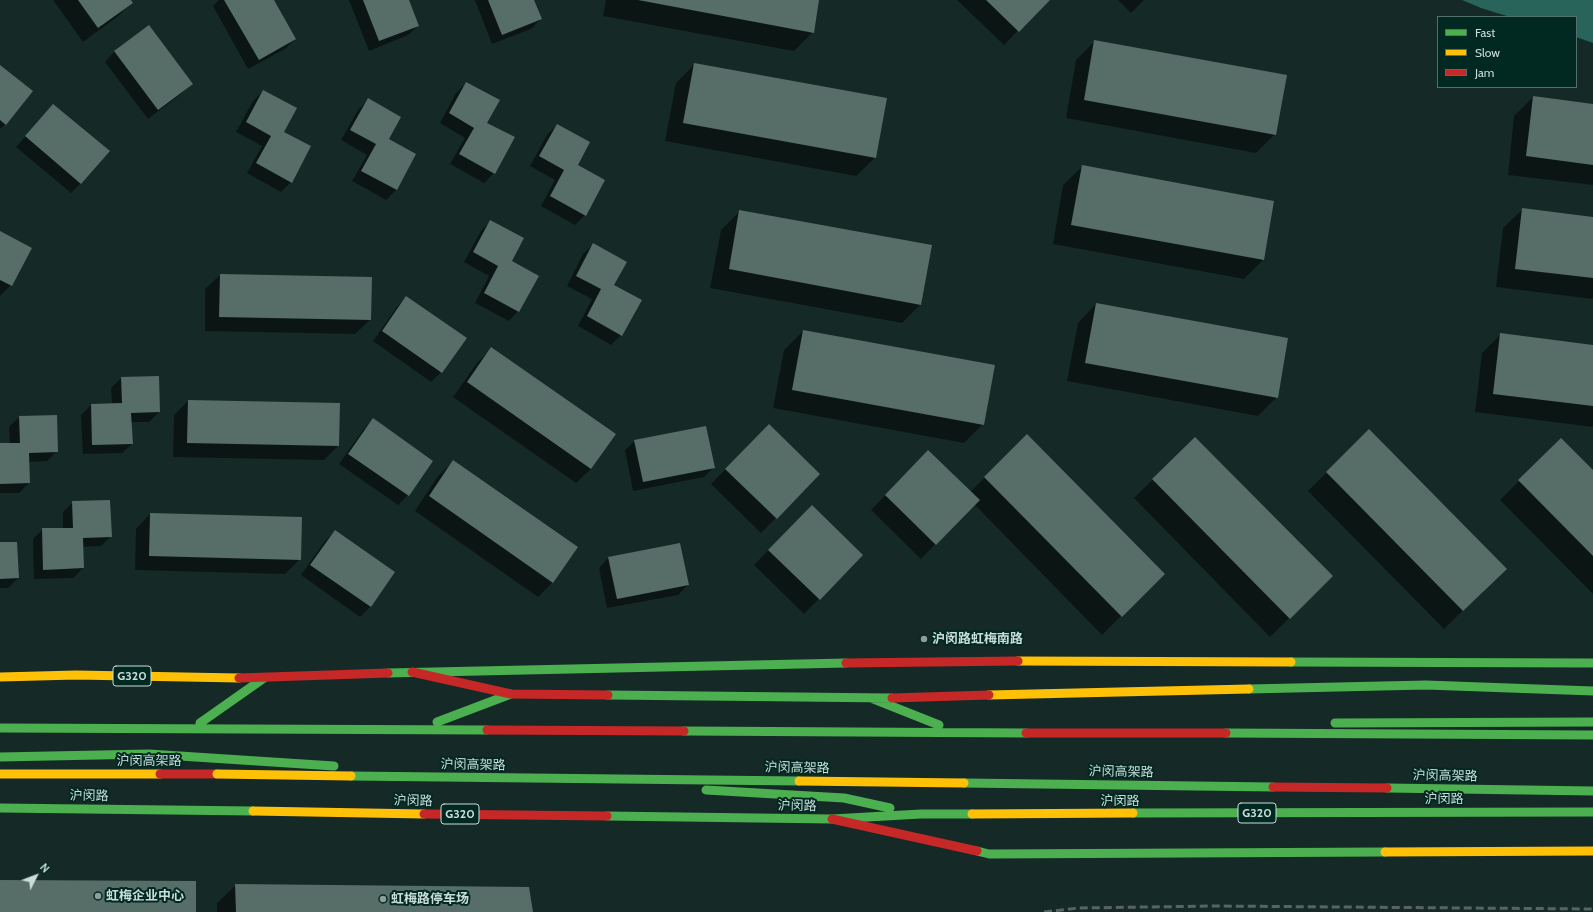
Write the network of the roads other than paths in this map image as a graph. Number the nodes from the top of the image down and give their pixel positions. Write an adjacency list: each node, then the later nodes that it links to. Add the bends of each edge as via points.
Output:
1 (1593, 663): 2 (main road, G320, via 934,660)
2 (412, 672): 4 (main road, G320); 6 (main road)
3 (0, 677): 4 (main road, G320, via 76,675)
4 (264, 678): 10 (main road)
5 (1593, 691): 7 (main road, via 1426,685)
6 (511, 694): 7 (main road); 8 (main road)
7 (871, 698): 13 (main road)
8 (437, 722): 10 (main road); 13 (main road)
9 (1593, 722): 11 (main road)
10 (200, 723): 14 (main road)
11 (1322, 723)
12 (1266, 724): 13 (main road)
13 (939, 725)
14 (0, 727): 15 (main road)
15 (1593, 735)
16 (0, 757): 21 (main road, via 149,754 844,798)
17 (0, 774): 18 (main road, 沪闵高架路, bridge)
18 (1593, 791)
19 (0, 808): 22 (main road, 沪闵路 / G320)
20 (1593, 812): 21 (main road, 沪闵路 / G320)
21 (920, 814): 22 (main road, 沪闵路 / G320)
22 (832, 819): 23 (main road, via 989,854)
23 (1593, 851)

